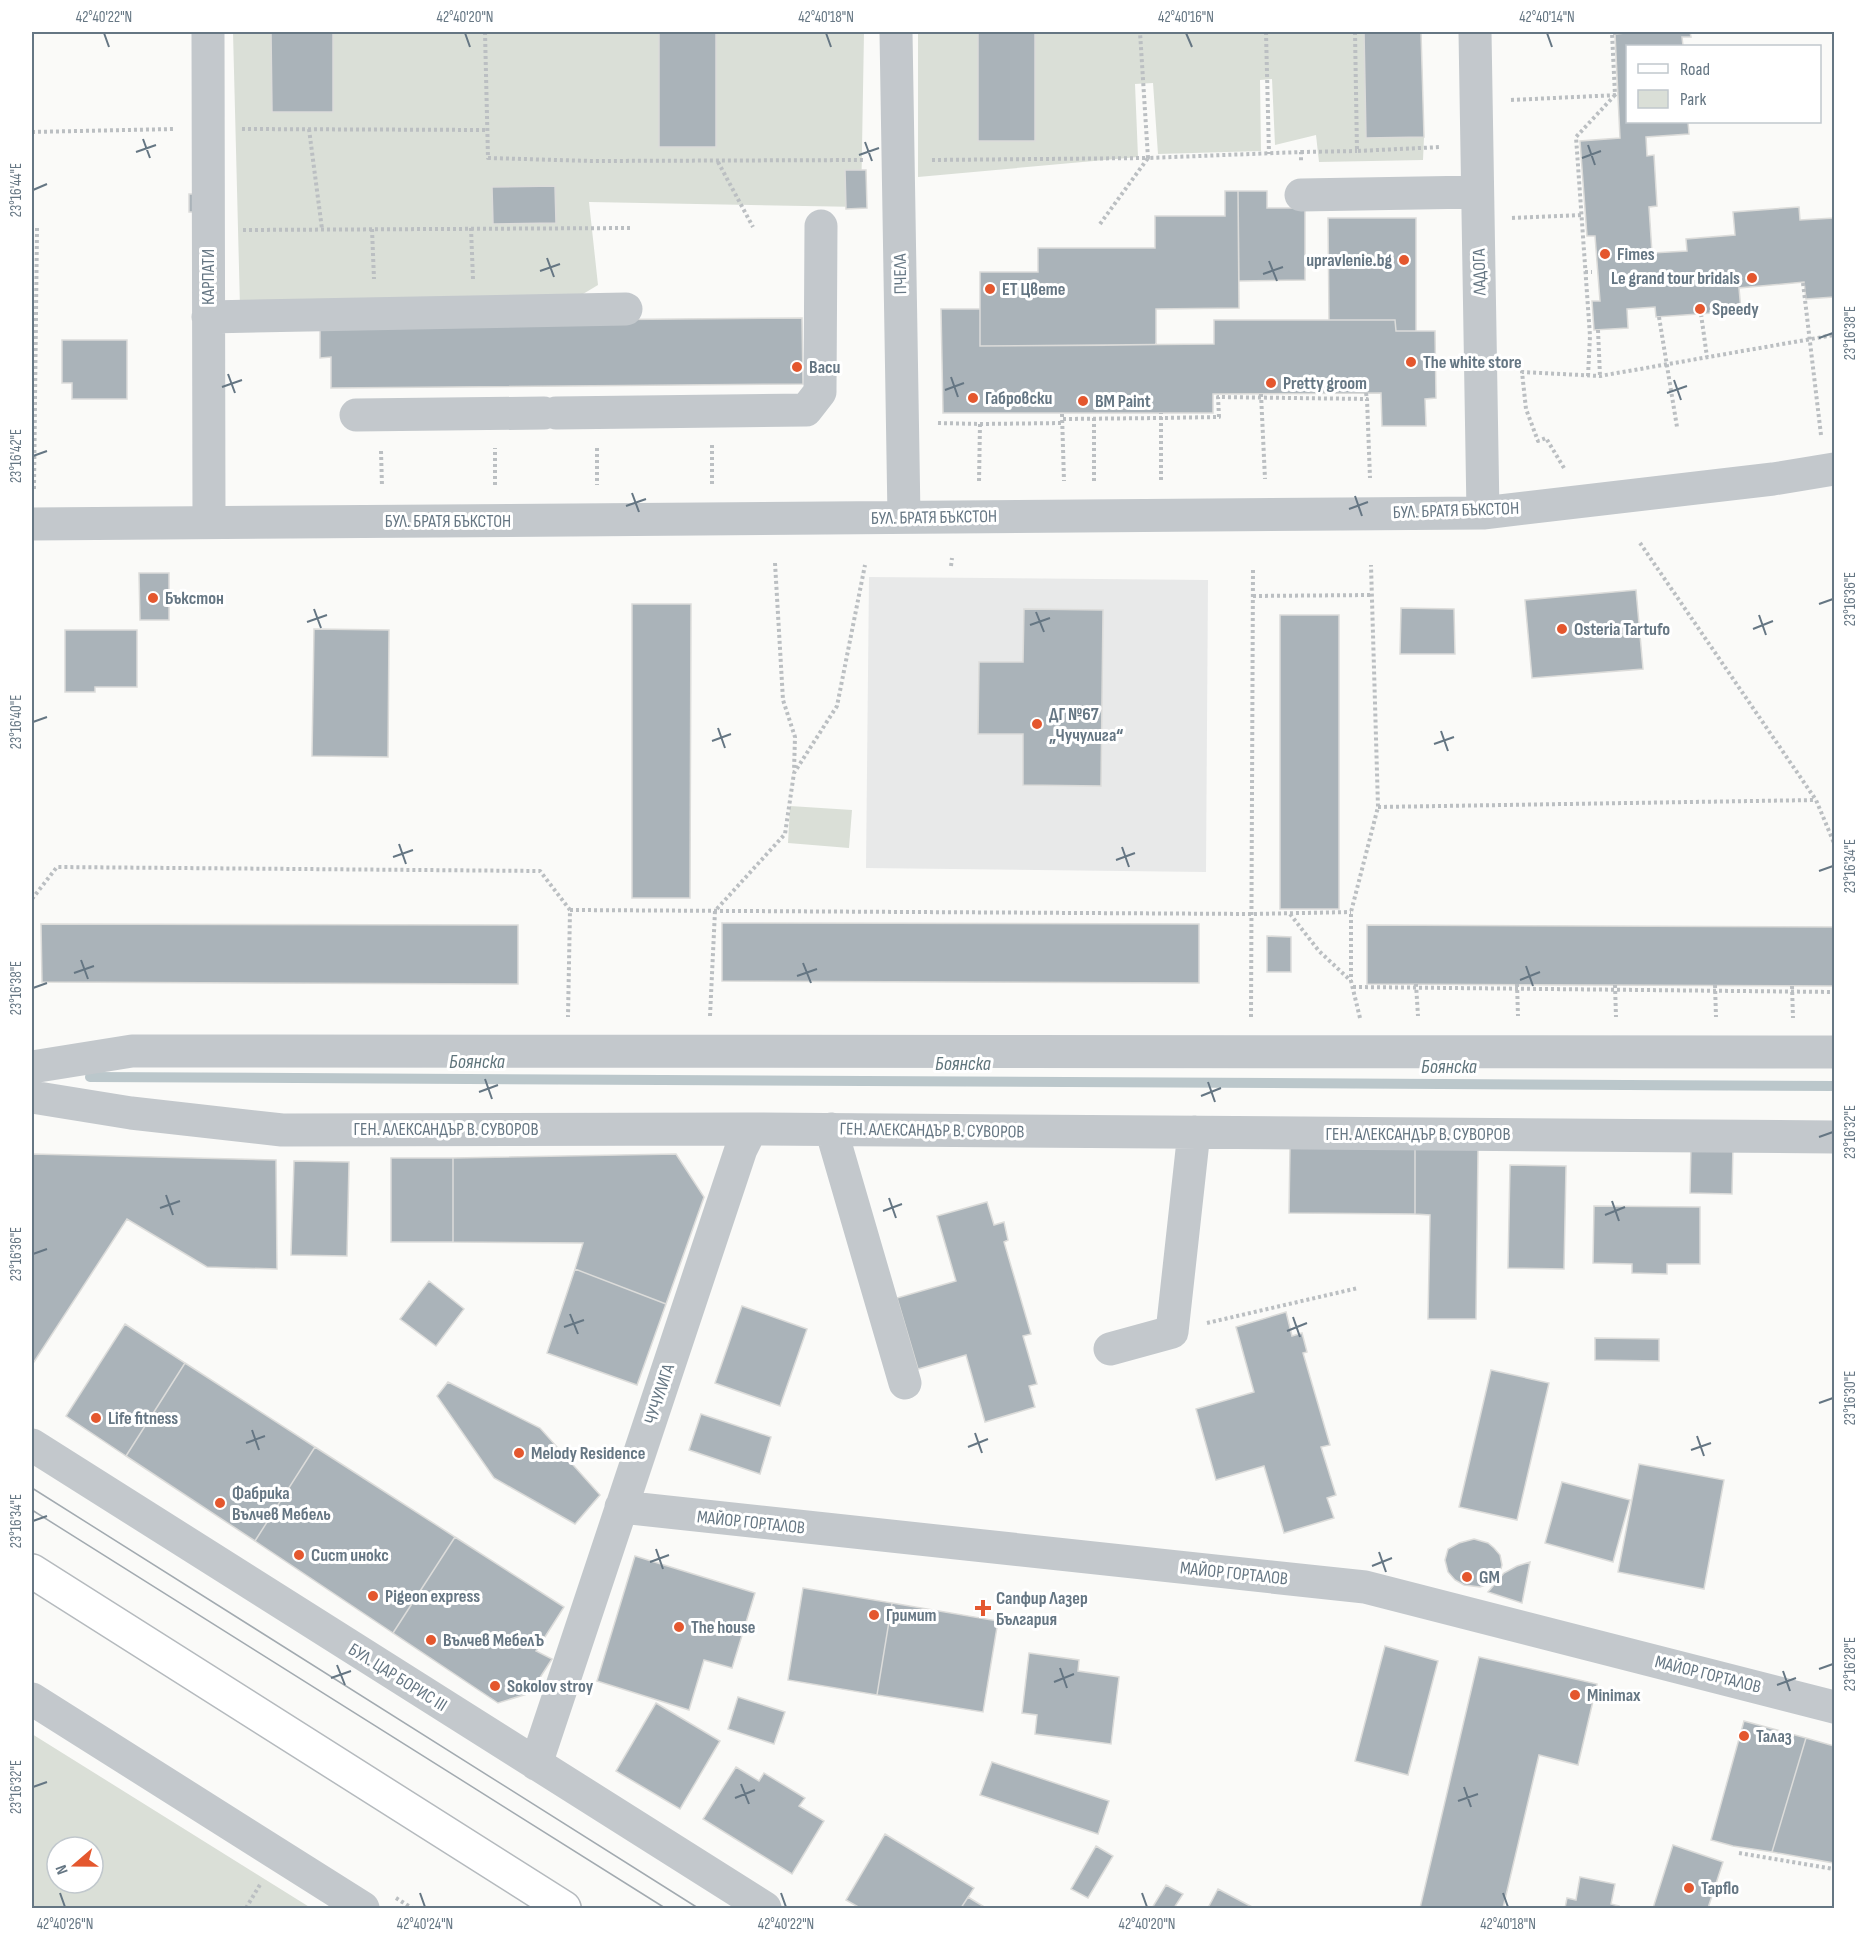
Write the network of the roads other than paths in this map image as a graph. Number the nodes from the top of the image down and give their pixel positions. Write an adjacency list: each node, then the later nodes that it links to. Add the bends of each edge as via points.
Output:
1 (208, 32): 8 (street, КАРПАТИ)
2 (896, 32): 12 (street, ПЧЕЛА)
3 (1475, 32): 5 (street, ЛАДОГА)
4 (1301, 195): 5 (street)
5 (1478, 206): 11 (street, ЛАДОГА)
6 (820, 226): 9 (street, via 820,392 806,410)
7 (626, 309): 8 (street)
8 (208, 317): 13 (street, КАРПАТИ)
9 (356, 416)
10 (1834, 469): 11 (street, БУЛ. БРАТЯ БЪКСТОН)
11 (1482, 513): 12 (street, БУЛ. БРАТЯ БЪКСТОН)
12 (904, 517): 13 (street, БУЛ. БРАТЯ БЪКСТОН)
13 (209, 522): 14 (street, БУЛ. БРАТЯ БЪКСТОН)
14 (32, 524)
15 (1834, 1052): 16 (street, via 132,1051)
16 (32, 1067)
17 (32, 1097): 18 (street, ГЕН. АЛЕКСАНДЪР В. СУВОРОВ, via 282,1130)
18 (751, 1129): 19 (street, ГЕН. АЛЕКСАНДЪР В. СУВОРОВ); 25 (street, ЧУЧУЛИГА)
19 (831, 1129): 20 (street, ГЕН. АЛЕКСАНДЪР В. СУВОРОВ); 23 (street)
20 (1194, 1132): 21 (street, ГЕН. АЛЕКСАНДЪР В. СУВОРОВ); 22 (street, via 1172,1332)
21 (1834, 1137)
22 (1110, 1349)
23 (905, 1383)
24 (32, 1445): 29 (street, БУЛ. ЦАР БОРИС III)
25 (621, 1508): 28 (street, МАЙОР ГОРТАЛОВ, via 1365,1587); 29 (street, ЧУЧУЛИГА)
26 (32, 1571): 31 (main road)
27 (32, 1699): 30 (street)
28 (1834, 1707)
29 (536, 1764): 32 (street, БУЛ. ЦАР БОРИС III)
30 (363, 1908)
31 (564, 1908)
32 (765, 1908)

